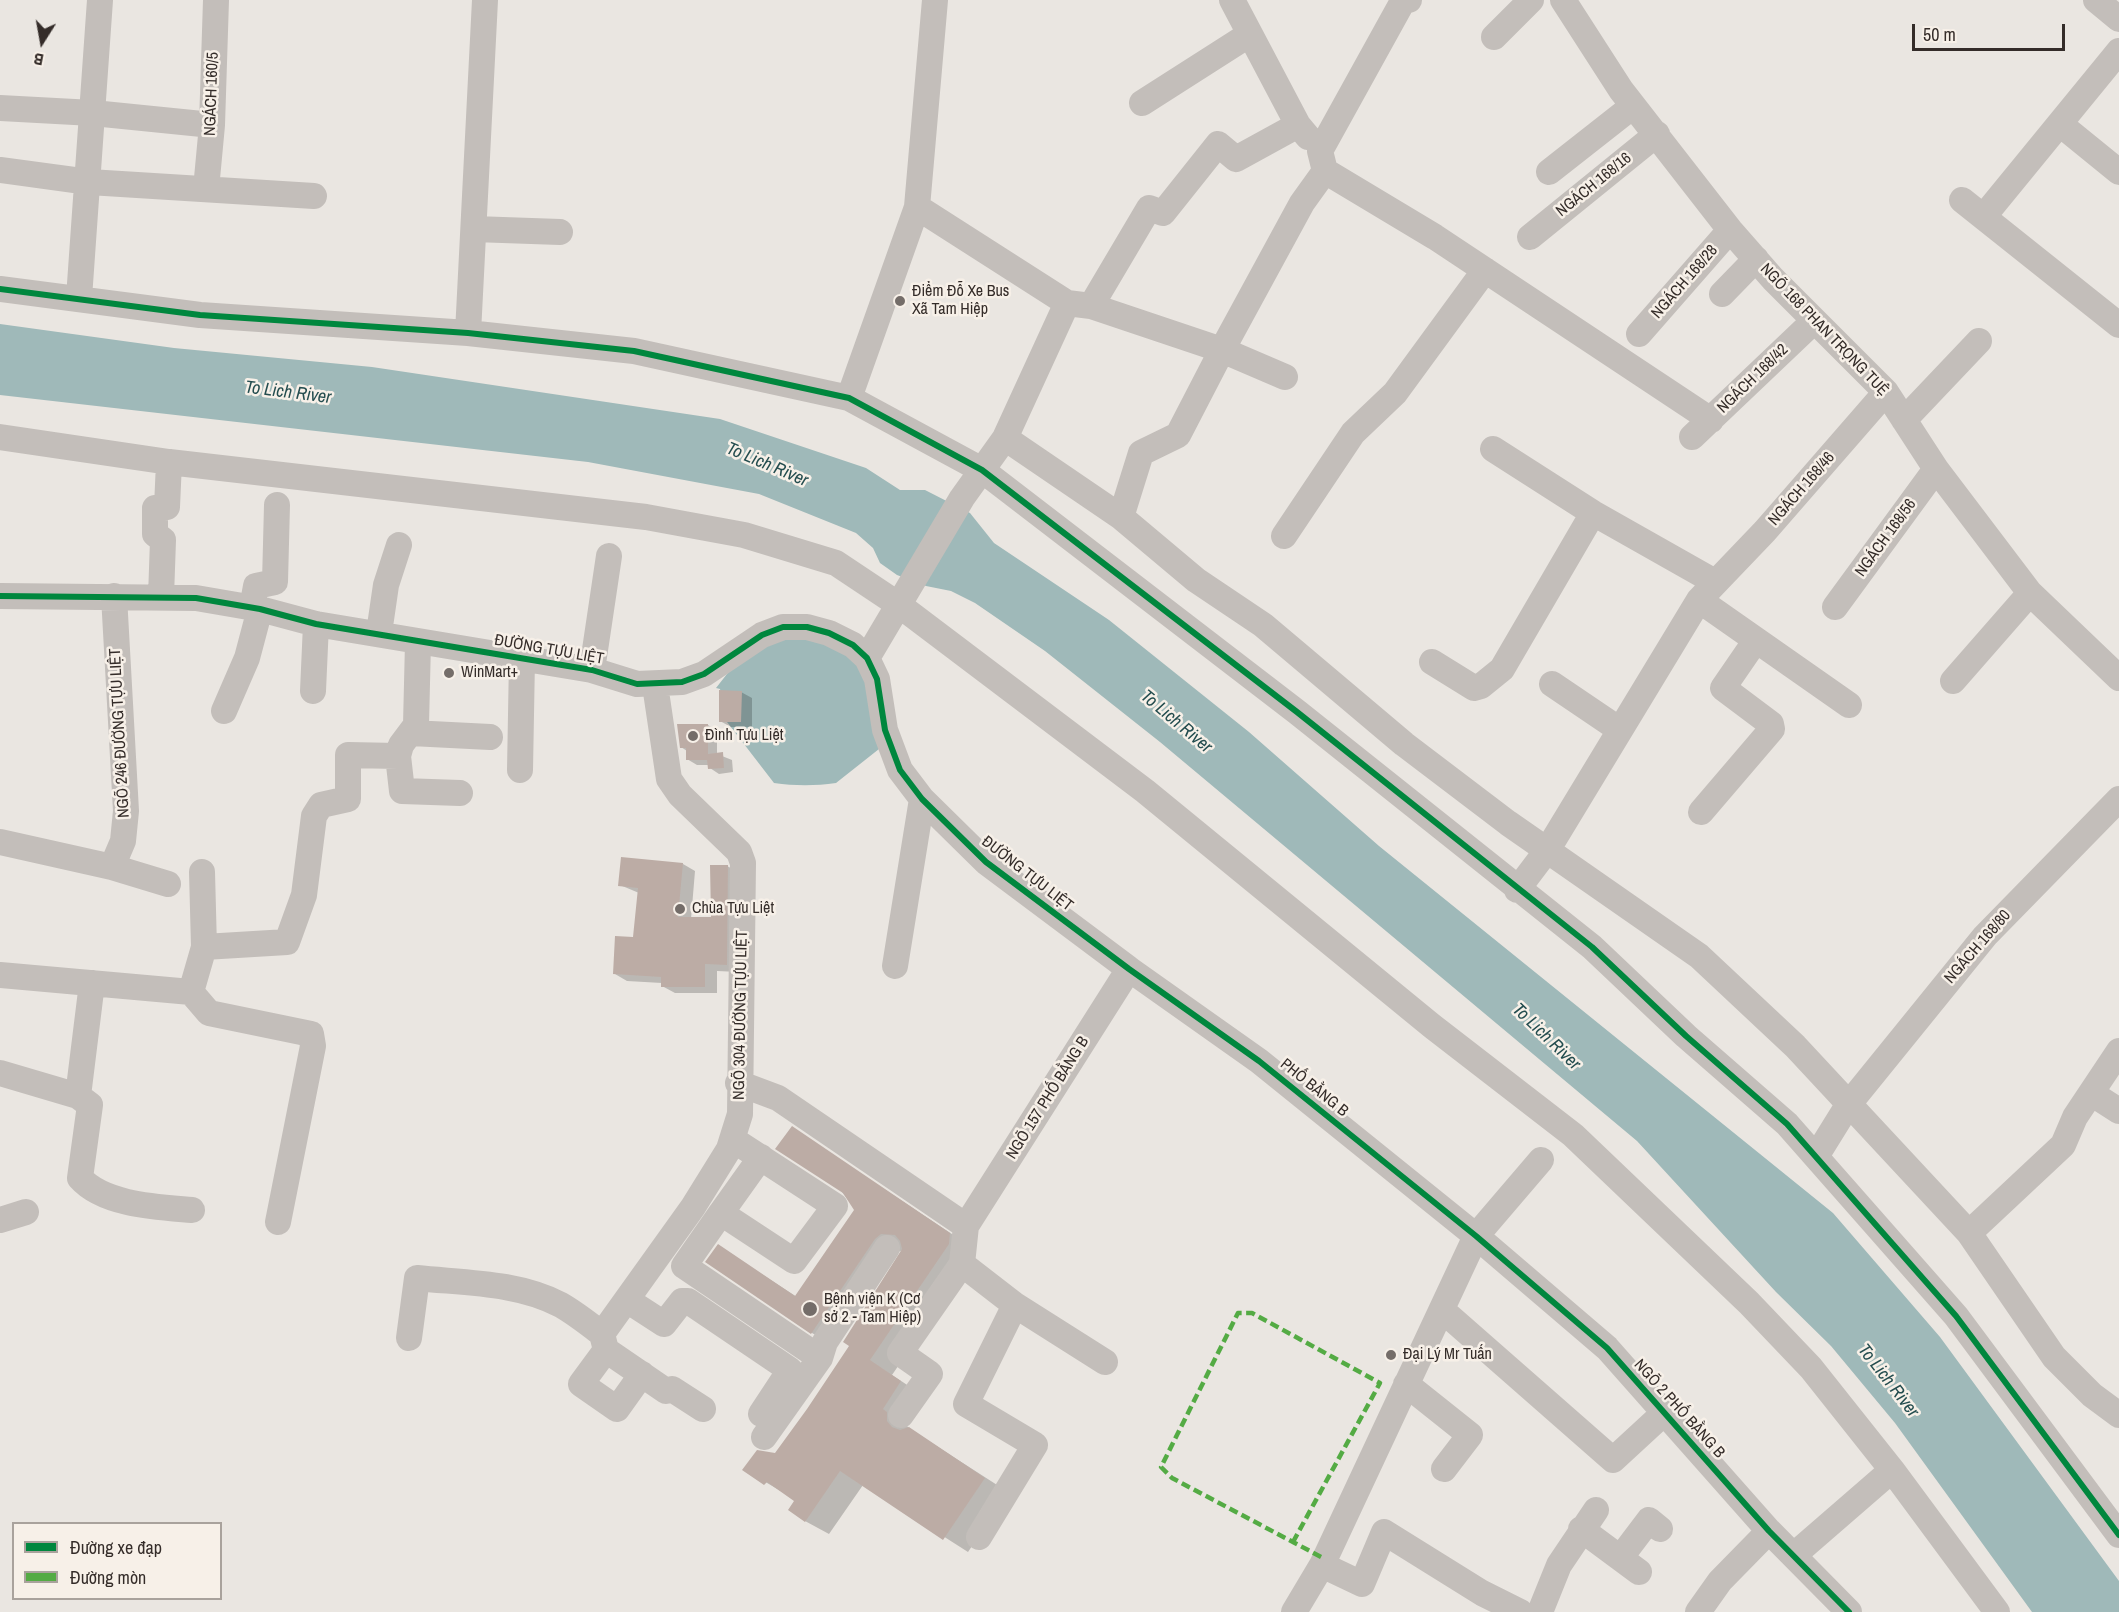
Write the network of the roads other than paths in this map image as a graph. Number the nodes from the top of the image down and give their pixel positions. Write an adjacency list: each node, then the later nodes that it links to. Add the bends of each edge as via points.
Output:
1 (100, 0): 17 (street)
2 (216, 0): 20 (street, NGÁCH 160/5)
3 (485, 0): 32 (street)
4 (935, 0): 30 (street)
5 (1232, 0): 11 (street)
6 (1409, 0): 22 (street, via 1403,2)
7 (1531, 0): 12 (street)
8 (1563, 0): 15 (street, NGÕ 168 PHAN TRỌNG TUỆ)
9 (2096, 0): 10 (street)
10 (2119, 19)
11 (1250, 34): 14 (street); 18 (street)
12 (1494, 37)
13 (2119, 51): 19 (street)
14 (1142, 103)
15 (1633, 106): 21 (street, NGÕ 168 PHAN TRỌNG TUỆ); 24 (street)
16 (0, 108): 17 (street)
17 (93, 113): 20 (street); 26 (street)
18 (1298, 124): 22 (street); 41 (street, via 1236,159 1218,144 1163,213 1149,208)
19 (2060, 124): 25 (street); 31 (street)
20 (212, 125): 27 (street, NGÁCH 160/5)
21 (1657, 134): 33 (street, NGÕ 168 PHAN TRỌNG TUỆ); 35 (street, NGÁCH 168/16)
22 (1322, 161): 37 (street); 47 (street)
23 (0, 170): 26 (street)
24 (1549, 172)
25 (2119, 172)
26 (89, 182): 27 (street); 40 (street)
27 (207, 189): 28 (street)
28 (314, 196)
29 (1962, 200): 31 (street)
30 (917, 207): 41 (street); 50 (street)
31 (1984, 216): 43 (street)
32 (474, 229): 34 (street); 44 (street)
33 (1730, 230): 36 (street, NGÕ 168 PHAN TRỌNG TUỆ); 45 (street, NGÁCH 168/28)
34 (560, 232)
35 (1530, 237)
36 (1756, 259): 39 (street); 42 (street, NGÕ 168 PHAN TRỌNG TUỆ)
37 (1485, 270): 51 (street); 63 (street, via 1395,393 1353,433)
38 (0, 289): 40 (street)
39 (1722, 294)
40 (79, 298): 44 (street, via 200,315)
41 (1079, 304): 47 (street); 55 (street)
42 (1814, 321): 49 (street, NGÕ 168 PHAN TRỌNG TUỆ); 51 (street, NGÁCH 168/42)
43 (2119, 325)
44 (468, 333): 50 (street, via 634,351)
45 (1639, 334)
46 (1979, 341): 52 (street)
47 (1222, 350): 48 (street); 62 (street, via 1178,435 1142,453)
48 (1285, 377)
49 (1886, 392): 52 (street, NGÕ 168 PHAN TRỌNG TUỆ); 66 (street, NGÁCH 168/46)
50 (849, 398): 59 (street)
51 (1711, 420): 54 (street, NGÁCH 168/42)
52 (1904, 420): 58 (street, NGÕ 168 PHAN TRỌNG TUỆ)
53 (0, 437): 57 (street)
54 (1692, 437)
55 (1005, 438): 59 (street); 62 (street)
56 (1493, 449): 61 (street)
57 (169, 462): 70 (street, via 167,507 155,508 155,534 164,540); 71 (street, via 646,517 744,535 836,563)
58 (1936, 469): 67 (street, NGÕ 168 PHAN TRỌNG TUỆ); 72 (street, NGÁCH 168/56)
59 (982, 470): 71 (street); 103 (street, via 1296,712)
60 (277, 505): 73 (street, via 275,582 255,586)
61 (1593, 513): 66 (street); 80 (street, via 1502,669 1474,688)
62 (1121, 517): 99 (street, via 1196,580 1263,625 1404,744 1508,824)
63 (1284, 536)
64 (399, 545): 75 (street, via 386,585)
65 (609, 556): 81 (street)
66 (1707, 591): 76 (street); 89 (street, NGÁCH 168/46)
67 (2030, 593): 82 (street, NGÕ 168 PHAN TRỌNG TUỆ); 83 (street)
68 (0, 596): 69 (street, ĐƯỜNG TỰU LIỆT)
69 (114, 596): 70 (street, ĐƯỜNG TỰU LIỆT); 100 (street, NGÕ 246 ĐƯỜNG TỰU LIỆT, via 126,811 123,841)
70 (161, 597): 73 (street, ĐƯỜNG TỰU LIỆT, via 196,598)
71 (899, 605): 78 (street); 145 (street, via 1144,791 1432,1026 1573,1135 1749,1303 1811,1368)
72 (1835, 607)
73 (256, 608): 74 (street, ĐƯỜNG TỰU LIỆT); 88 (street, via 247,658)
74 (316, 624): 75 (street, ĐƯỜNG TỰU LIỆT); 86 (street)
75 (379, 633): 77 (street, ĐƯỜNG TỰU LIỆT)
76 (1756, 640): 87 (street); 97 (street, via 1723,688 1771,724 1772,729)
77 (418, 642): 79 (street, ĐƯỜNG TỰU LIỆT); 90 (street, via 416,725)
78 (867, 658): 85 (street, ĐƯỜNG TỰU LIỆT, via 830,633 807,627 783,627 762,635 704,674); 95 (street, ĐƯỜNG TỰU LIỆT, via 877,679 885,729 900,770)
79 (522, 659): 81 (street, ĐƯỜNG TỰU LIỆT); 93 (street)
80 (1432, 662)
81 (592, 670): 85 (street, ĐƯỜNG TỰU LIỆT, via 637,684)
82 (2119, 678)
83 (1953, 681)
84 (1552, 684): 89 (street)
85 (655, 685): 112 (street, NGÕ 304 ĐƯỜNG TỰU LIỆT, via 669,778 680,795 739,852 743,863)
86 (313, 691)
87 (1849, 705)
88 (224, 711)
89 (1620, 730): 99 (street, NGÁCH 168/46)
90 (411, 733): 91 (street); 92 (street)
91 (490, 737)
92 (398, 756): 94 (street, via 402,791); 104 (street, via 348,755 348,799 321,805 314,816 301,910 286,942)
93 (520, 770)
94 (460, 793)
95 (922, 799): 105 (street); 106 (street, ĐƯỜNG TỰU LIỆT, via 987,862)
96 (2119, 799): 115 (street, NGÁCH 168/80, via 1984,936)
97 (1701, 812)
98 (0, 842): 100 (street)
99 (1548, 849): 103 (street, NGÁCH 168/46); 115 (street, via 1699,956 1795,1046)
100 (112, 867): 102 (street)
101 (202, 872): 104 (street)
102 (168, 884)
103 (1517, 890): 118 (street, via 1592,947)
104 (204, 947): 109 (street)
105 (894, 966)
106 (1129, 969): 126 (street, NGÕ 157 PHỐ BẰNG B); 128 (street, PHỐ BẰNG B, via 1259,1061)
107 (0, 975): 108 (street)
108 (92, 983): 109 (street); 114 (street)
109 (191, 992): 125 (street, via 209,1013 311,1034 313,1046)
110 (2119, 1051): 113 (street)
111 (0, 1073): 114 (street)
112 (738, 1083): 117 (street, NGÕ 304 ĐƯỜNG TỰU LIỆT, via 740,1114); 126 (street, via 778,1098)
113 (2091, 1093): 116 (street); 127 (street, via 2063,1144)
114 (78, 1096): 121 (street, via 90,1105 80,1178 87,1186 134,1204)
115 (1848, 1105): 118 (street, NGÁCH 168/80); 127 (street)
116 (2119, 1111)
117 (732, 1139): 119 (street); 131 (street, NGÕ 304 ĐƯỜNG TỰU LIỆT, via 693,1207)
118 (1817, 1155): 148 (street, via 1956,1316)
119 (761, 1157): 123 (street); 123 (street, via 835,1206 794,1261)
120 (1541, 1160): 128 (street)
121 (192, 1210)
122 (26, 1212): 124 (street)
123 (721, 1213): 136 (street, via 684,1266)
124 (0, 1220)
125 (278, 1222)
126 (966, 1226): 130 (street)
127 (1969, 1233): 143 (street, via 2054,1357 2092,1395)
128 (1476, 1236): 133 (street); 141 (street, NGÕ 2 PHỐ BẰNG B, via 1607,1348)
129 (887, 1248): 136 (street, via 825,1342)
130 (962, 1264): 132 (street); 142 (street, via 900,1353 930,1374)
131 (627, 1300): 135 (street, NGÕ 304 ĐƯỜNG TỰU LIỆT); 136 (street, via 664,1324 682,1301 688,1301 790,1370 762,1425)
132 (1015, 1305): 137 (street); 149 (street, via 966,1404 1035,1445)
133 (1442, 1310): 139 (street); 141 (street, via 1613,1460)
134 (408, 1338): 135 (street, via 417,1278 514,1288 534,1294 561,1305)
135 (604, 1342): 138 (street); 138 (street, NGÕ 304 ĐƯỜNG TỰU LIỆT, via 576,1381 617,1409)
136 (820, 1358)
137 (1105, 1362)
138 (642, 1374): 140 (street)
139 (1406, 1384): 144 (street, via 1470,1435); 151 (street)
140 (703, 1409)
141 (1664, 1413): 147 (street, NGÕ 2 PHỐ BẰNG B)
142 (901, 1415)
143 (2119, 1415)
144 (1444, 1469)
145 (1892, 1470): 150 (street); 157 (street)
146 (1660, 1529): 154 (street, via 1649,1520 1630,1564 1589,1520 1554,1576 1552,1590)
147 (1769, 1531): 150 (street, NGÕ 2 PHỐ BẰNG B); 155 (street, via 1720,1581)
148 (2119, 1535)
149 (979, 1537)
150 (1794, 1555): 156 (street, NGÕ 2 PHỐ BẰNG B)
151 (1322, 1565): 152 (street); 153 (street, via 1362,1584 1384,1532)
152 (1294, 1612)
153 (1520, 1612)
154 (1540, 1612)
155 (1698, 1612)
156 (1849, 1612)
157 (1997, 1612)

